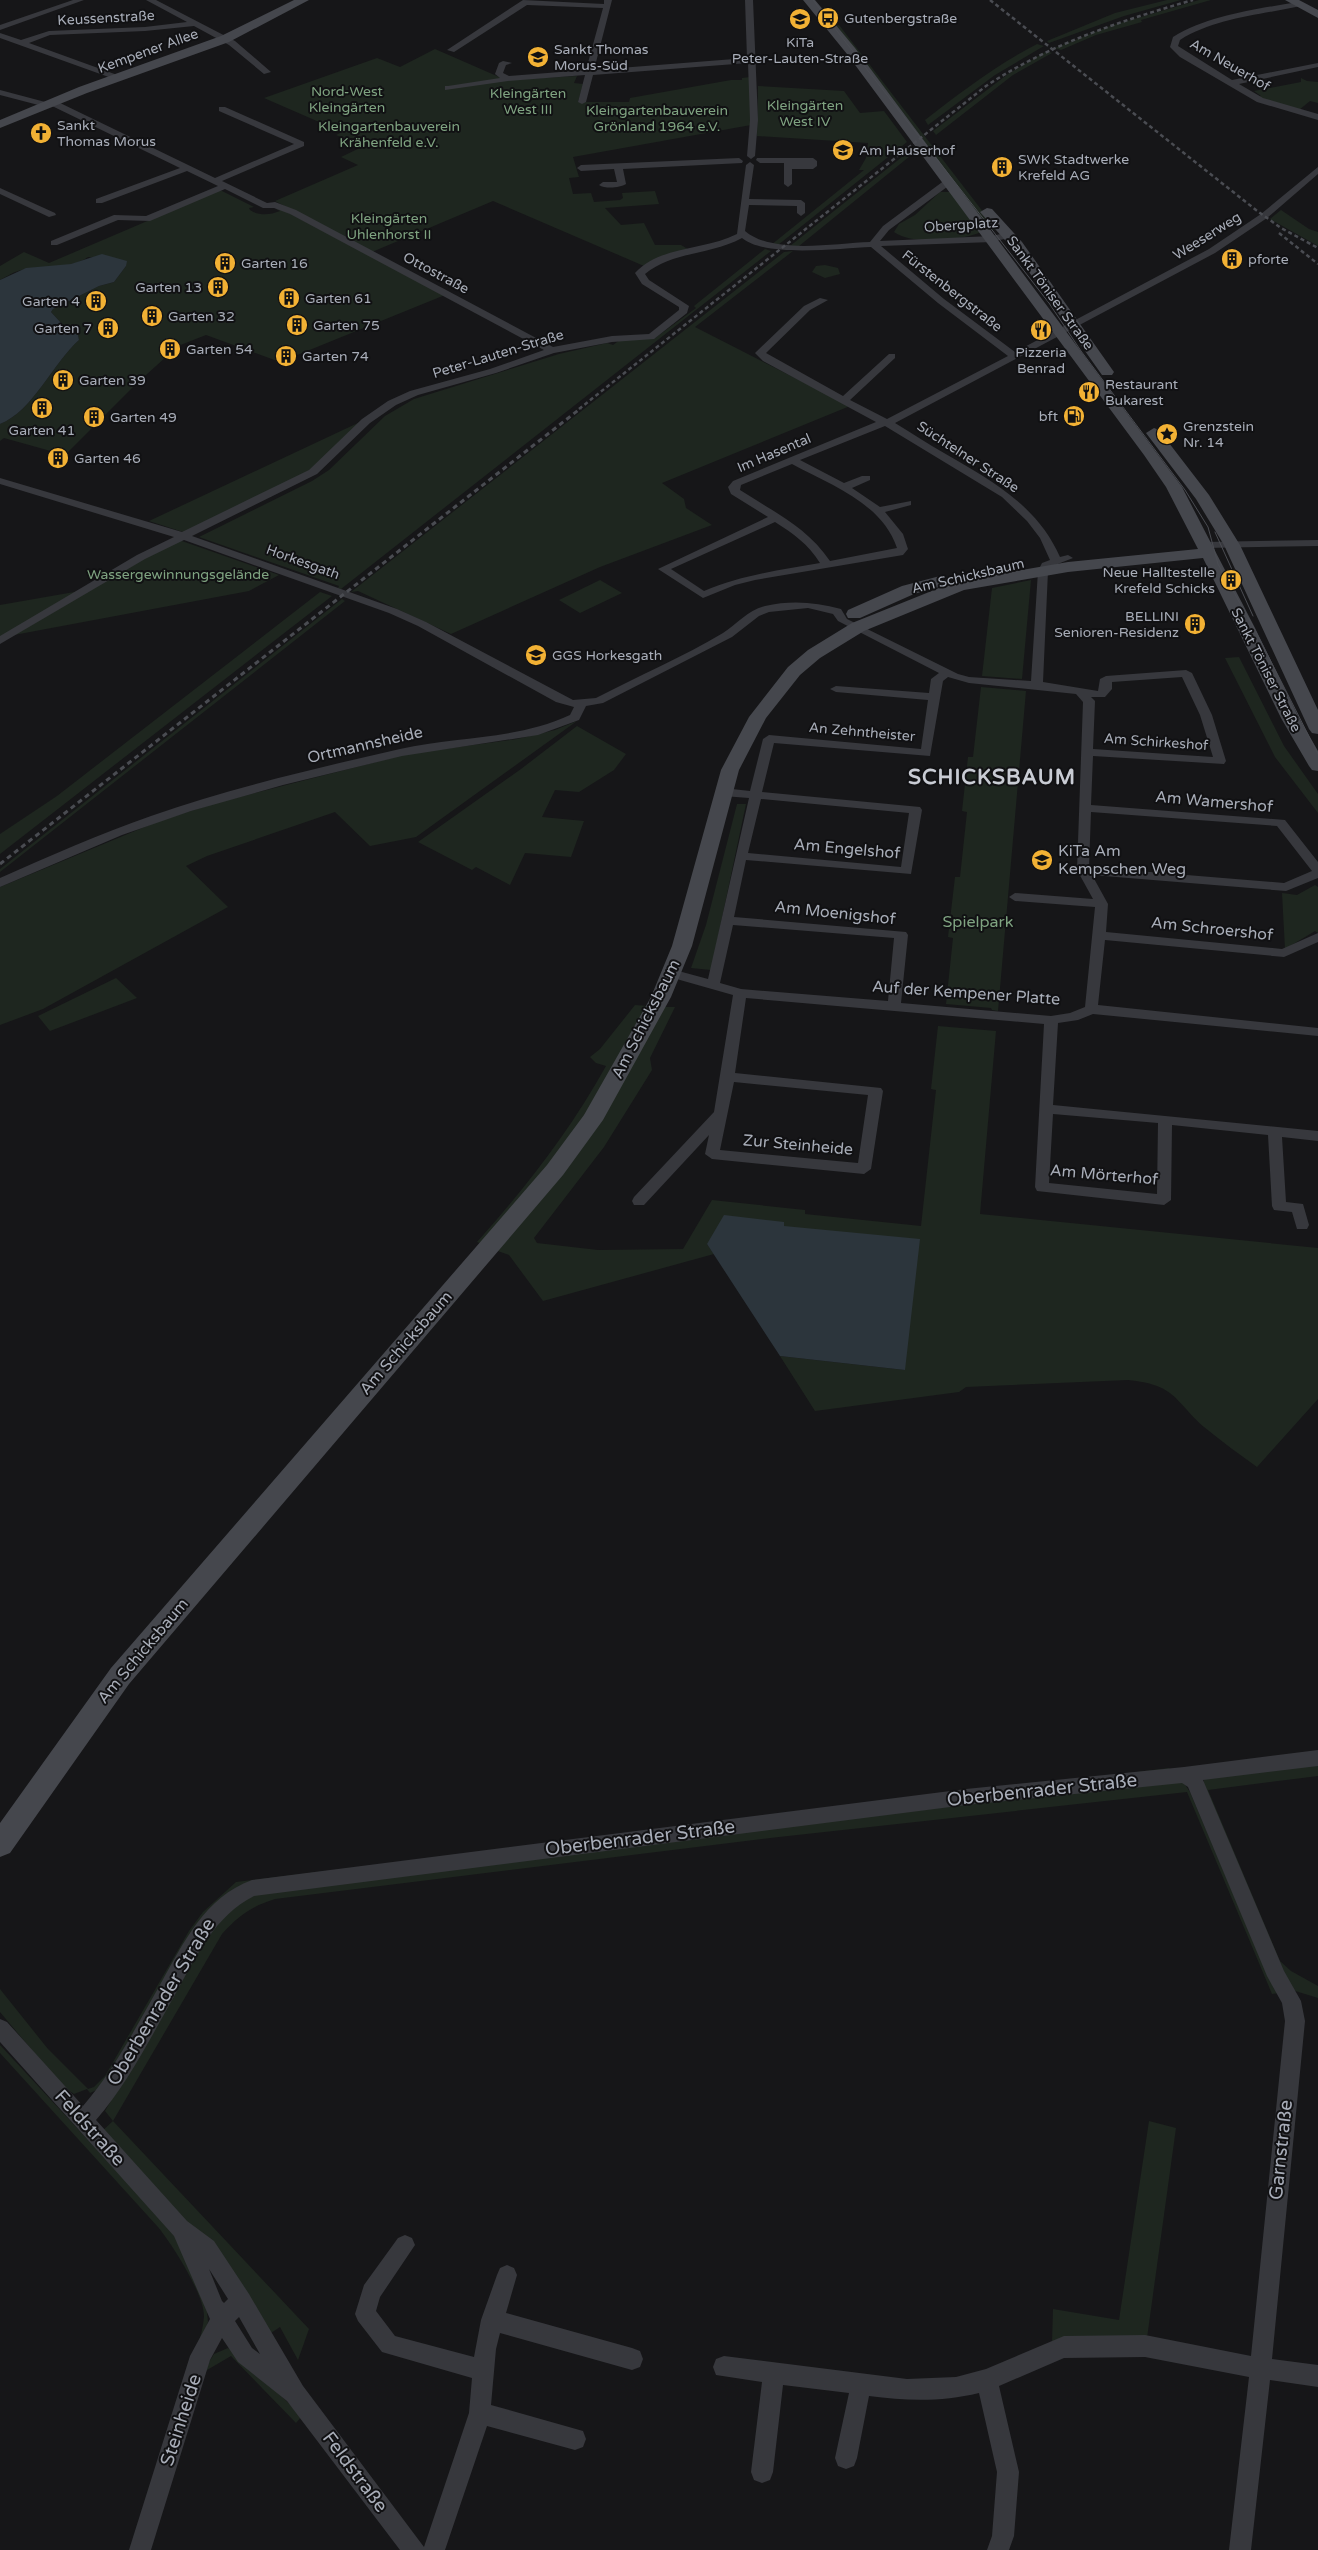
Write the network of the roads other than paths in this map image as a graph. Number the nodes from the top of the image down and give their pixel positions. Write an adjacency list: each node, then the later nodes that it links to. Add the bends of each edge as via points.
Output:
1 (80, 0): 12 (street)
2 (150, 0): 11 (street)
3 (303, 0): 14 (main road, Kempener Allee)
4 (749, 0): 17 (street)
5 (809, 0): 38 (main road, Sankt Töniser Straße)
6 (822, 0): 49 (main road, Sankt Töniser Straße, via 994,221)
7 (527, 2): 9 (street); 16 (street)
8 (1295, 2): 10 (main road); 24 (street, Am Neuerhof, via 1190,30 1176,39 1174,47 1182,55)
9 (608, 3): 21 (street)
10 (1318, 15)
11 (194, 24): 14 (street); 15 (street, Keussenstraße, via 50,33)
12 (0, 28)
13 (0, 35): 15 (street)
14 (225, 39): 20 (street); 22 (main road, Kempener Allee)
15 (21, 43): 22 (street)
16 (451, 50)
17 (752, 60): 21 (street); 32 (street, via 754,120)
18 (508, 63): 23 (street, via 503,63 499,74)
19 (1318, 65): 24 (street)
20 (267, 72)
21 (590, 74): 23 (street); 27 (street)
22 (117, 78): 28 (main road, Kempener Allee)
23 (508, 79): 25 (street)
24 (1232, 83): 30 (street, Am Neuerhof, via 1260,100)
25 (448, 88)
26 (0, 92): 28 (street, Ottostraße)
27 (582, 102)
28 (49, 104): 31 (main road, Kempener Allee); 34 (street, Ottostraße)
29 (222, 109): 37 (street, via 301,144)
30 (1318, 117)
31 (0, 124)
32 (750, 160): 33 (street, via 743,156 739,161); 39 (street, via 788,163); 44 (street)
33 (618, 166): 35 (street); 40 (street, via 622,184)
34 (188, 168): 37 (street, Ottostraße); 43 (street)
35 (581, 168)
36 (1318, 170): 56 (street, Weeserweg, via 1280,204 1220,246)
37 (216, 181): 41 (street, Ottostraße)
38 (948, 182): 47 (street, Obergplatz); 50 (main road, Sankt Töniser Straße)
39 (788, 184)
40 (603, 185)
41 (225, 186): 52 (street, via 147,219 117,217); 59 (street, Ottostraße, via 266,206 275,204 293,212)
42 (0, 191): 46 (street)
43 (99, 202)
44 (746, 202): 45 (street, via 802,201); 48 (street)
45 (801, 213)
46 (52, 215)
47 (886, 228): 51 (street, Obergplatz, via 898,240); 53 (street, Obergplatz)
48 (742, 235): 53 (street, via 763,245 783,248); 59 (street, Peter-Lauten-Straße, via 717,246 656,262 640,273 645,282 684,306 684,311 651,337 612,339)
49 (1009, 235): 50 (street, Obergplatz); 55 (main road, Sankt Töniser Straße)
50 (992, 238): 51 (street, Obergplatz); 58 (main road, Sankt Töniser Straße)
51 (914, 242): 53 (street, Obergplatz)
52 (54, 243)
53 (873, 244): 61 (street, Fürstenbergstraße)
54 (823, 300): 63 (street, Süchtelner Straße, via 807,308 760,353)
55 (1062, 308): 56 (street, Weeserweg, via 1082,313); 57 (main road, Sankt Töniser Straße)
56 (1102, 310): 57 (street, Weeserweg)
57 (1074, 325): 58 (street, Weeserweg); 62 (main road, Sankt Töniser Straße)
58 (1060, 333): 61 (street, Weeserweg); 76 (main road, Sankt Töniser Straße, via 1174,487)
59 (552, 350): 73 (street, Peter-Lauten-Straße, via 414,393 392,403 366,421 313,472)
60 (892, 356): 63 (street)
61 (1015, 357): 65 (street, Weeserweg)
62 (1123, 391)
63 (844, 400): 65 (street, Süchtelner Straße)
64 (1144, 419): 75 (main road, Sankt Töniser Straße, via 1203,498)
65 (886, 422): 66 (street, Im Hasental); 78 (street, Süchtelner Straße, via 1012,501 1041,531)
66 (792, 460): 69 (street); 72 (street, Im Hasental, via 733,487 735,492)
67 (866, 478): 69 (street)
68 (0, 481): 73 (street, Horkesgath)
69 (842, 488): 71 (street)
70 (907, 503): 71 (street)
71 (879, 510): 79 (street, via 892,523 903,549 900,553)
72 (774, 518): 79 (street, Im Hasental, via 802,534); 79 (street, via 663,569 703,595 755,577)
73 (183, 536): 81 (street, via 141,557); 87 (street, Horkesgath, via 407,617 560,700)
74 (1318, 543): 75 (street)
75 (1233, 548): 76 (street); 77 (street); 88 (main road, Sankt Töniser Straße)
76 (1206, 549): 78 (main road, Am Schicksbaum); 78 (main road, Am Schicksbaum); 90 (main road, Sankt Töniser Straße, via 1290,718)
77 (1318, 553)
78 (1055, 563): 80 (main road, Am Schicksbaum, via 960,586); 83 (street)
79 (827, 565)
80 (850, 623): 82 (street); 87 (street, via 811,612 793,611 761,618 599,701); 91 (main road, Am Schicksbaum, via 784,683 754,725 730,770)
81 (0, 641)
82 (946, 673): 83 (street, via 969,680); 86 (street, An Zehntheister, via 937,679)
83 (1037, 685): 85 (street)
84 (836, 689): 86 (street)
85 (1080, 691): 89 (street, via 1089,701); 89 (street, Am Schirkeshof, via 1100,695 1106,689 1106,679 1186,673 1206,714 1220,761)
86 (934, 697): 92 (street, An Zehntheister, via 926,753 769,739)
87 (581, 704): 97 (street, Ortmannsheide, via 575,717 545,729 405,751 156,818)
88 (1318, 728)
89 (1087, 752): 93 (street)
90 (1318, 766)
91 (723, 792): 92 (street); 103 (main road, Am Schicksbaum, via 682,946)
92 (755, 796): 94 (street); 94 (street, Am Engelshof, via 916,810 907,871)
93 (1085, 808): 95 (street); 96 (street, Am Wamershof, via 1281,823)
94 (741, 856): 100 (street)
95 (1083, 870): 96 (street, Am Wamershof, via 1286,887); 99 (street)
96 (1318, 872)
97 (0, 883)
98 (1015, 897): 99 (street)
99 (1102, 904): 101 (street)
100 (726, 920): 104 (street); 106 (street, Am Moenigshof, via 901,935)
101 (1099, 935): 102 (street, Am Schroershof, via 1284,953); 107 (street)
102 (1318, 937)
103 (671, 973): 104 (street, Auf der Kempener Platte); 122 (main road, Am Schicksbaum, via 622,1070 592,1120 555,1170 120,1676)
104 (713, 986): 105 (street, Auf der Kempener Platte)
105 (740, 992): 106 (street, Auf der Kempener Platte); 110 (street)
106 (894, 1006): 108 (street, Auf der Kempener Platte)
107 (1091, 1009): 108 (street, Auf der Kempener Platte, via 1073,1017); 109 (street, Auf der Kempener Platte)
108 (1051, 1020): 111 (street, Am Mörterhof)
109 (1318, 1032)
110 (728, 1077): 112 (street); 117 (street, Zur Steinheide, via 876,1091 864,1169)
111 (1048, 1109): 113 (street); 113 (street, Am Mörterhof, via 1042,1187 1164,1200)
112 (720, 1114): 116 (street); 117 (street)
113 (1165, 1120): 114 (street)
114 (1276, 1131): 115 (street); 119 (street, via 1279,1206 1298,1208)
115 (1318, 1136)
116 (684, 1152): 117 (street, Zur Steinheide); 118 (street)
117 (712, 1154)
118 (639, 1201)
119 (1302, 1225)
120 (1318, 1758): 121 (street, Oberbenrader Straße)
121 (1184, 1775): 124 (street, Oberbenrader Straße, via 966,1797 252,1888 229,1900 202,1929 116,2078); 133 (street, Garnstraße, via 1195,1782 1277,1976 1291,2001 1295,2020)
122 (0, 1845)
123 (0, 2028): 124 (street, Feldstraße)
124 (83, 2120): 125 (street, Feldstraße)
125 (180, 2228): 128 (street, Feldstraße, via 206,2248); 129 (street, Feldstraße)
126 (405, 2245): 134 (street, via 371,2292 365,2314 388,2345)
127 (507, 2275): 130 (street)
128 (242, 2301): 129 (street, Steinheide); 139 (street, Feldstraße)
129 (221, 2319): 139 (street, Feldstraße, via 245,2355); 144 (street, Steinheide, via 201,2356)
130 (492, 2320): 131 (street); 134 (street, via 484,2349)
131 (632, 2359)
132 (724, 2367): 135 (street)
133 (1259, 2368): 136 (street); 137 (street, via 1145,2346 1064,2347); 148 (street, Garnstraße)
134 (484, 2370): 140 (street)
135 (774, 2373): 138 (street); 143 (street)
136 (1318, 2376)
137 (987, 2380): 138 (street, via 956,2388 907,2390); 147 (street, via 1008,2472 1003,2536)
138 (861, 2385): 142 (street)
139 (295, 2394): 145 (street, Feldstraße)
140 (480, 2413): 141 (street); 146 (street)
141 (575, 2439)
142 (846, 2458)
143 (762, 2472)
144 (140, 2550)
145 (414, 2550)
146 (434, 2550)
147 (998, 2550)
148 (1240, 2550)

